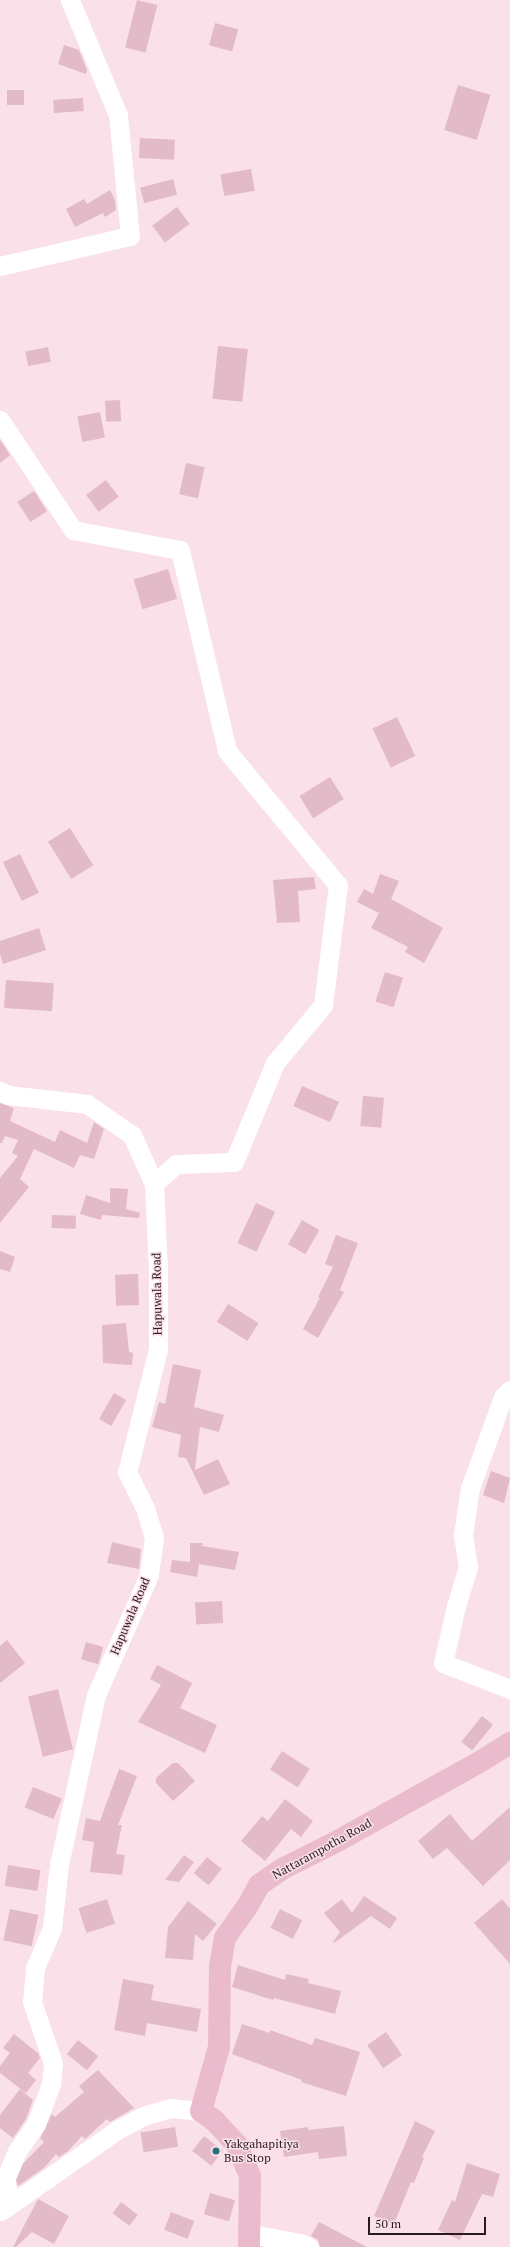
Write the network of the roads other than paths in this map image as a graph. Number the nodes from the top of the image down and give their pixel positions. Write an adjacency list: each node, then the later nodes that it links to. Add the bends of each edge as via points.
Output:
1 (70, 0): 2 (street, via 118,115 130,236)
2 (0, 266)
3 (0, 420): 5 (street, via 73,530 180,550 227,751 338,885 323,1005 275,1064 234,1162 176,1164)
4 (0, 1091): 5 (street, Hapuwala Road, via 8,1095 87,1104 132,1135)
5 (154, 1184): 10 (street, Hapuwala Road, via 158,1349 127,1472 145,1508 154,1538 149,1575 96,1695 59,1864 52,1928 35,1968 32,2002 53,2063 51,2084 36,2124 17,2151 5,2180)
6 (510, 1390): 7 (street, via 503,1397 470,1488 463,1535 468,1568 442,1663)
7 (510, 1689)
8 (510, 1743): 9 (main road, Nattarampotha Road, via 471,1767 282,1869 259,1885 225,1938 220,1966 219,2047)
9 (201, 2111): 10 (street, via 171,2108 143,2116 117,2130); 11 (main road, via 237,2145 250,2176)
10 (5, 2209)
11 (250, 2240): 12 (street, via 300,2243)
12 (309, 2247)

